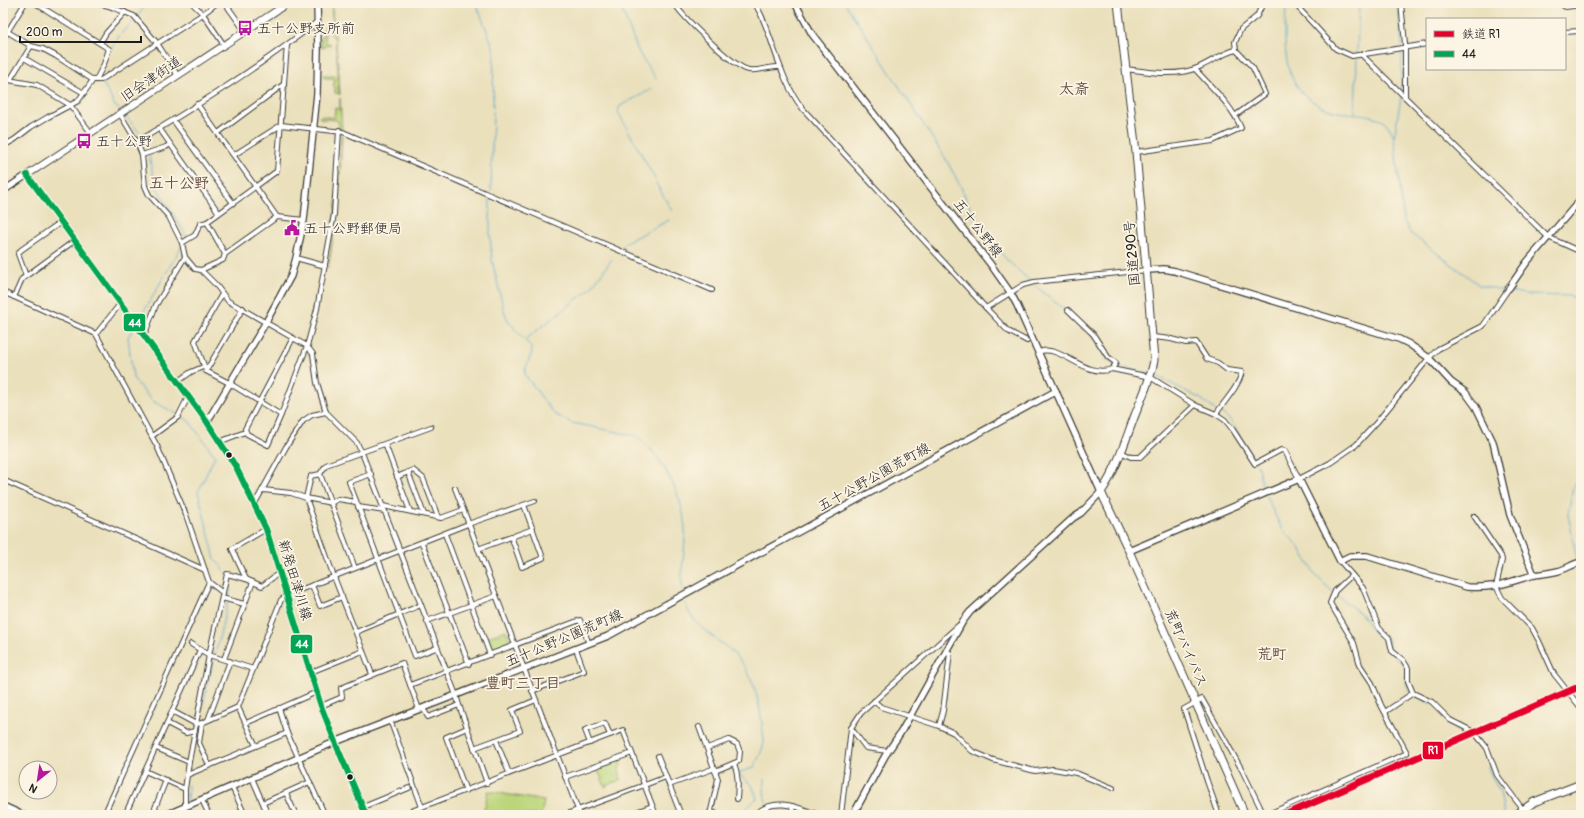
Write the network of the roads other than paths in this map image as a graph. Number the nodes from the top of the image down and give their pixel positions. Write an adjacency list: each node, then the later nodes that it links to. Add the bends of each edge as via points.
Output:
1 (25, 3): 25 (street)
2 (35, 3): 28 (street)
3 (97, 3): 17 (street)
4 (192, 3): 20 (street)
5 (217, 3): 20 (street)
6 (225, 3): 24 (street)
7 (288, 3): 24 (main road, 旧会津街道)
8 (317, 3): 21 (street)
9 (674, 3): 38 (street, via 700,33 740,66 748,70)
10 (755, 3): 38 (street)
11 (795, 3): 89 (street, 五十公野線, via 812,34)
12 (1118, 3): 39 (highway, 国道290号)
13 (1263, 3): 35 (street, via 1257,16 1241,29 1235,42)
14 (1294, 3): 36 (street, via 1336,49 1352,56)
15 (1401, 3): 34 (street)
16 (1560, 3): 18 (street, via 1565,7)
17 (109, 4): 19 (street)
18 (1581, 5)
19 (125, 12): 28 (street); 29 (street, via 134,16)
20 (203, 14): 29 (street); 31 (street)
21 (318, 21): 32 (street); 54 (street, via 317,94)
22 (3, 29): 25 (street)
23 (1581, 29): 26 (street)
24 (245, 31): 31 (main road, 旧会津街道)
25 (8, 32): 27 (street); 33 (street)
26 (1566, 32)
27 (3, 39)
28 (100, 43): 44 (street, via 109,49)
29 (157, 44): 41 (street); 44 (street, via 101,80)
30 (1426, 44): 34 (street)
31 (224, 45): 41 (main road, 旧会津街道)
32 (287, 45): 45 (street); 48 (street)
33 (31, 46): 37 (street); 44 (street, via 43,49)
34 (1405, 47): 36 (street); 47 (street)
35 (1236, 50): 40 (street); 51 (street, via 1253,68 1265,94)
36 (1362, 55): 47 (street)
37 (24, 58): 43 (street); 46 (street)
38 (779, 67): 94 (street, via 803,109)
39 (1126, 69): 40 (street, via 1152,73); 62 (highway, 国道290号)
40 (1195, 69): 51 (street, via 1218,92)
41 (178, 76): 50 (main road, 旧会津街道)
42 (3, 79): 43 (street)
43 (10, 80): 49 (street, via 37,85)
44 (95, 80): 46 (street)
45 (284, 84): 53 (street); 58 (street)
46 (84, 93): 49 (street)
47 (1405, 97): 75 (street)
48 (197, 104): 52 (street); 58 (street)
49 (70, 106): 57 (street); 61 (street, via 30,127)
50 (120, 114): 57 (main road, 旧会津街道); 59 (street)
51 (1236, 116): 62 (street, via 1241,128 1218,140)
52 (173, 120): 55 (street); 69 (street)
53 (281, 125): 54 (street); 64 (street); 66 (street, via 277,171)
54 (313, 127): 56 (street); 72 (street)
55 (159, 128): 59 (street); 60 (street)
56 (338, 130): 82 (street, via 334,214); 87 (street)
57 (92, 133): 65 (main road, 旧会津街道)
58 (218, 133): 64 (street)
59 (136, 142): 63 (street)
60 (170, 144): 63 (street); 70 (street)
61 (3, 146)
62 (1136, 152): 84 (highway, 国道290号)
63 (142, 155): 77 (street, via 145,186 149,195 169,217)
64 (234, 155): 66 (street)
65 (27, 175): 67 (street); 73 (main road, 新発田津川線)
66 (256, 186): 69 (street); 71 (street)
67 (3, 191)
68 (1581, 199): 75 (street)
69 (233, 203): 70 (street)
70 (219, 214): 74 (street)
71 (277, 217): 72 (street); 79 (street)
72 (304, 220): 81 (street)
73 (61, 222): 76 (main road, 新発田津川線); 85 (street, via 18,254)
74 (207, 222): 77 (street, via 200,224 195,236); 79 (street)
75 (1548, 237): 78 (street); 86 (street)
76 (74, 241): 85 (street); 92 (main road, 新発田津川線)
77 (182, 243): 80 (street)
78 (1581, 252)
79 (225, 254): 83 (street, via 223,260)
80 (185, 257): 83 (street, via 195,268); 98 (street, via 156,305)
81 (296, 258): 82 (street); 96 (street, via 291,276)
82 (325, 266): 102 (street)
83 (201, 270): 90 (street)
84 (1147, 270): 89 (street, via 1034,282); 99 (highway, 国道290号); 104 (street, via 1175,271 1399,339)
85 (26, 276): 91 (street)
86 (1509, 288): 104 (street, via 1483,326 1438,349)
87 (712, 290)
88 (3, 292): 91 (street)
89 (1010, 292): 94 (street); 103 (street, 五十公野線)
90 (222, 294): 93 (street); 105 (street, via 195,341)
91 (14, 297): 97 (street)
92 (120, 304): 97 (street); 98 (main road, 新発田津川線)
93 (243, 308): 96 (street); 105 (street)
94 (986, 308): 101 (street, via 1008,331)
95 (1068, 310): 106 (street, via 1093,334 1108,357 1116,363)
96 (266, 322): 100 (street); 109 (street)
97 (96, 334): 120 (street)
98 (144, 336): 108 (main road, 新発田津川線)
99 (1152, 337): 107 (highway, 国道290号, via 1154,360); 115 (street, via 1186,343 1196,342 1207,359 1228,370 1242,372 1239,383)
100 (293, 338): 102 (street); 112 (street)
101 (1027, 341)
102 (307, 346): 114 (street, via 313,354 317,383); 116 (street)
103 (1039, 352): 106 (street, via 1048,350 1093,370); 110 (street, 五十公野線)
104 (1429, 358): 129 (street, via 1356,444 1330,463); 163 (street, via 1450,382 1465,392 1483,421 1493,442 1510,515)
105 (205, 369): 108 (street, via 191,372); 109 (street)
106 (1112, 369): 107 (street)
107 (1150, 377): 113 (street); 123 (highway, 国道290号)
108 (177, 382): 111 (main road, 新発田津川線)
109 (229, 383): 112 (street); 117 (street)
110 (1056, 391): 133 (street, 五十公野線); 183 (street, 五十公野公園荒町線, via 608,636)
111 (188, 397): 117 (main road, 新発田津川線); 120 (street, via 178,417)
112 (260, 403): 116 (street); 119 (street)
113 (1195, 405): 115 (street); 123 (street, via 1140,457 1131,457)
114 (326, 412): 124 (street, via 357,443); 132 (street, via 312,415 303,421 286,446)
115 (1216, 414): 129 (street, via 1233,430 1254,464 1281,450 1285,451)
116 (281, 415): 119 (street, via 268,445)
117 (207, 422): 121 (main road, 新発田津川線)
118 (431, 427): 122 (street)
119 (245, 432): 121 (street)
120 (152, 436): 160 (street, via 186,515)
121 (220, 442): 138 (main road, 新発田津川線)
122 (385, 444): 124 (street); 128 (street)
123 (1121, 452): 133 (highway, 国道290号, via 1111,477)
124 (362, 453): 126 (street, via 326,465); 127 (street)
125 (408, 472): 128 (street); 144 (street); 146 (street, via 413,470 423,478)
126 (320, 474): 134 (street, via 311,476); 137 (street)
127 (371, 474): 136 (street, via 349,482); 141 (street)
128 (397, 477): 143 (street)
129 (1299, 479): 154 (street); 157 (street)
130 (3, 480): 160 (street)
131 (455, 488): 142 (street)
132 (263, 490): 134 (street); 138 (street)
133 (1101, 492): 154 (highway, 荒町バイパス); 180 (street, via 970,612)
134 (306, 498): 137 (street); 164 (street)
135 (535, 501): 139 (street)
136 (356, 502): 137 (street, via 338,499); 140 (street)
137 (331, 503): 159 (street)
138 (254, 505): 148 (main road, 新発田津川線)
139 (524, 505): 147 (street); 149 (street)
140 (358, 507): 141 (street); 156 (street)
141 (384, 509): 143 (street); 155 (street)
142 (463, 510): 146 (street); 147 (street)
143 (410, 512): 144 (street)
144 (424, 514): 146 (street)
145 (1474, 516): 169 (street, via 1501,556)
146 (438, 517)
147 (468, 524): 150 (street); 153 (street)
148 (266, 529): 161 (main road, 新発田津川線); 165 (street, via 232,550)
149 (533, 529): 151 (street); 151 (street, via 543,558 522,567)
150 (445, 534): 152 (street); 176 (street)
151 (511, 536): 153 (street)
152 (422, 543): 155 (street); 178 (street)
153 (478, 549): 172 (street)
154 (1129, 550): 207 (highway, 荒町バイパス)
155 (400, 551): 156 (street); 175 (street)
156 (378, 559): 159 (street); 177 (street)
157 (1340, 561): 162 (street); 169 (street, via 1350,556 1367,556 1467,586)
158 (1581, 562): 163 (street)
159 (355, 568): 164 (street)
160 (205, 570): 166 (street)
161 (280, 572): 167 (street, via 262,586); 171 (main road, 新発田津川線)
162 (1352, 574): 203 (street, via 1363,588 1379,628 1389,638 1392,651 1408,668 1408,680); 215 (street, via 1335,591 1330,603 1354,643 1360,665 1372,682)
163 (1534, 576): 169 (street)
164 (334, 577): 168 (street); 173 (street)
165 (246, 579): 167 (street); 170 (street, via 227,576)
166 (209, 582): 170 (street); 279 (street)
167 (253, 582): 174 (street)
168 (312, 585): 171 (street); 173 (street, via 320,606)
169 (1496, 586): 212 (street, via 1502,598 1532,628 1554,674)
170 (222, 595): 174 (street); 190 (street)
171 (287, 595): 196 (street, via 281,600); 197 (main road, 新発田津川線)
172 (496, 596): 176 (street); 184 (street)
173 (342, 597): 181 (street)
174 (244, 604): 192 (street)
175 (421, 605): 177 (street); 179 (street)
176 (472, 605): 178 (street); 191 (street)
177 (398, 614): 181 (street); 185 (street, via 415,656)
178 (449, 614): 179 (street); 194 (street)
179 (427, 621): 185 (street)
180 (962, 623): 189 (street); 206 (street)
181 (356, 632): 188 (street)
182 (191, 644): 187 (street)
183 (589, 644): 184 (street, via 580,620); 186 (street, 五十公野公園荒町線)
184 (515, 646): 191 (street); 195 (street)
185 (436, 648): 198 (street)
186 (576, 649): 195 (street, 五十公野公園荒町線); 201 (street, via 584,671)
187 (200, 650): 190 (street); 214 (street)
188 (363, 651): 197 (street); 199 (street)
189 (946, 651): 216 (street); 223 (street, via 950,653)
190 (209, 655): 192 (street); 222 (street)
191 (490, 655): 194 (street)
192 (224, 659): 193 (street)
193 (230, 661): 196 (street); 217 (street)
194 (469, 664): 198 (street)
195 (524, 668): 201 (street); 204 (street, 五十公野公園荒町線)
196 (253, 669): 208 (street)
197 (311, 672): 202 (main road, 新発田津川線)
198 (446, 672): 200 (street); 204 (street)
199 (372, 674): 200 (street, via 402,663); 209 (street, via 341,688 342,697)
200 (410, 685): 213 (street)
201 (532, 691): 205 (street)
202 (317, 692): 209 (main road, 新発田津川線); 211 (street)
203 (1413, 693): 215 (street); 276 (street, via 1432,702 1450,720 1472,730 1487,748 1497,775 1516,799)
204 (456, 695): 210 (street); 213 (street, 五十公野公園荒町線)
205 (536, 700): 230 (street, via 512,710 520,731); 239 (street)
206 (874, 701): 216 (street, via 881,707); 226 (street, via 861,713)
207 (1195, 702): 302 (street, via 1184,709); 303 (highway, 荒町バイパス); 304 (street, via 1202,699)
208 (238, 706): 217 (street); 221 (street)
209 (321, 706): 231 (main road, 新発田津川線)
210 (459, 706): 213 (street, via 428,717 424,710); 225 (street)
211 (279, 708): 221 (street); 228 (street)
212 (1581, 708)
213 (419, 709): 218 (street, 五十公野公園荒町線)
214 (172, 711): 219 (street); 222 (street)
215 (1385, 712): 304 (street, via 1407,753)
216 (909, 717): 223 (street); 237 (street)
217 (208, 720): 220 (street)
218 (390, 720): 231 (street, 五十公野公園荒町線); 271 (street)
219 (167, 723): 227 (street, via 186,733); 234 (street)
220 (202, 723): 222 (street); 244 (street, via 199,743)
221 (246, 723): 233 (street)
222 (196, 724): 227 (street)
223 (939, 726): 260 (street, via 954,733 972,751 993,760 1035,771 1053,769 1076,773)
224 (699, 727): 236 (street)
225 (467, 728): 235 (street); 262 (street, via 446,737)
226 (851, 728): 237 (street, via 866,748); 300 (street)
227 (195, 731): 242 (street)
228 (287, 732): 233 (street); 241 (street)
229 (610, 735): 232 (street); 232 (street, via 605,723 585,730); 238 (street, via 623,730)
230 (496, 740): 235 (street); 247 (street)
231 (335, 742): 241 (street, 五十公野公園荒町線); 275 (main road, 新発田津川線)
232 (590, 743): 239 (street)
233 (256, 746): 244 (street)
234 (156, 748): 242 (street); 246 (street)
235 (474, 748): 254 (street)
236 (707, 748): 243 (street, via 732,741 737,744 740,752 739,761); 245 (street)
237 (887, 751): 301 (street)
238 (632, 753): 249 (street); 256 (street)
239 (557, 756): 247 (street); 249 (street)
240 (658, 756): 250 (street)
241 (299, 758): 251 (street, 五十公野公園荒町線); 253 (street)
242 (189, 762): 248 (street)
243 (734, 763): 245 (street); 264 (street, via 739,784)
244 (209, 765): 248 (street)
245 (715, 770): 257 (street); 277 (street, via 718,779)
246 (145, 771): 252 (street); 280 (street)
247 (509, 773): 254 (street)
248 (187, 775): 261 (street)
249 (565, 777): 273 (street)
250 (666, 777): 256 (street); 257 (street)
251 (252, 778): 258 (street, 五十公野公園荒町線); 266 (street)
252 (166, 780): 261 (street); 281 (street, via 155,808)
253 (310, 782): 263 (street); 288 (street)
254 (487, 783): 262 (street)
255 (1581, 784): 276 (highway, via 1534,802)
256 (644, 785): 268 (street); 273 (street)
257 (669, 785): 294 (street)
258 (232, 787): 265 (street, 五十公野公園荒町線); 274 (street)
259 (409, 788): 275 (street)
260 (1113, 788)
261 (185, 789): 270 (street)
262 (466, 791): 271 (street)
263 (286, 793): 266 (street); 287 (street)
264 (737, 799)
265 (202, 800): 270 (street, 五十公野公園荒町線); 284 (street)
266 (263, 803): 286 (street)
267 (3, 806): 278 (street)
268 (652, 806): 292 (street); 293 (street)
269 (792, 806): 272 (street, via 787,804); 298 (street); 299 (street)
270 (185, 807): 282 (street, 五十公野公園荒町線); 283 (street)
271 (422, 807): 289 (street)
272 (767, 807): 296 (street); 297 (street)
273 (578, 810): 290 (street); 291 (street)
274 (244, 813): 285 (street)
275 (363, 813)
276 (1520, 813)
277 (710, 814): 295 (street)
278 (23, 815)
279 (104, 815)
280 (125, 815)
281 (158, 815)
282 (166, 815)
283 (186, 815)
284 (209, 815)
285 (235, 815)
286 (268, 815)
287 (296, 815)
288 (325, 815)
289 (400, 815)
290 (564, 815)
291 (580, 815)
292 (628, 815)
293 (656, 815)
294 (681, 815)
295 (724, 815)
296 (755, 815)
297 (770, 815)
298 (793, 815)
299 (819, 815)
300 (841, 815)
301 (854, 815)
302 (1219, 815)
303 (1245, 815)
304 (1265, 815)

